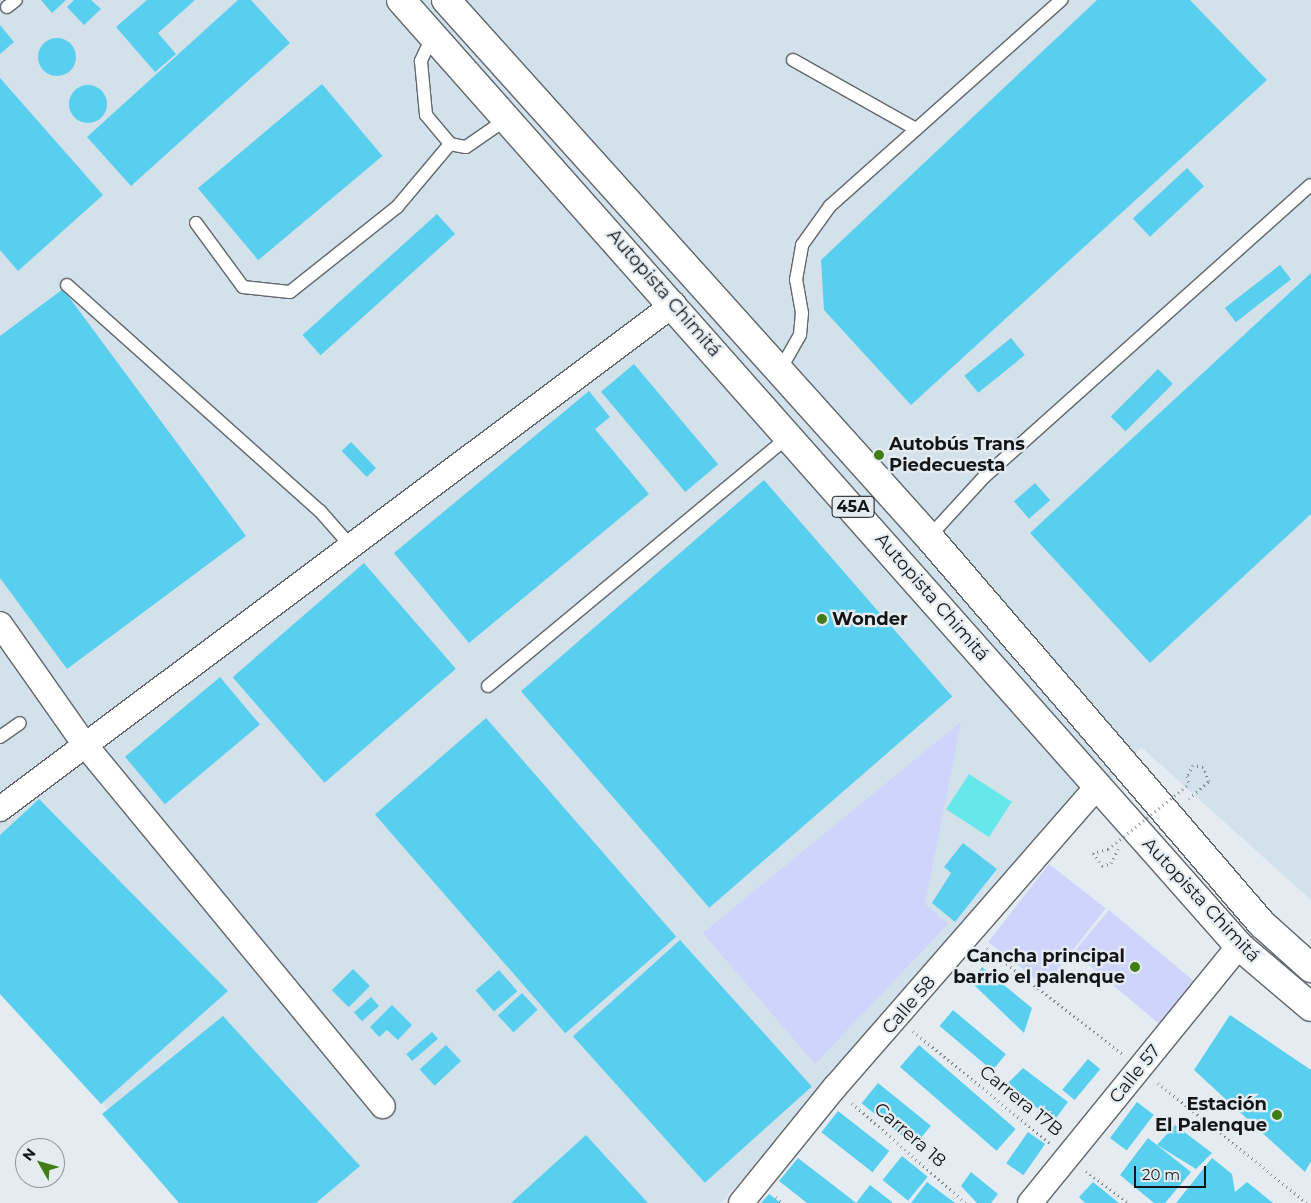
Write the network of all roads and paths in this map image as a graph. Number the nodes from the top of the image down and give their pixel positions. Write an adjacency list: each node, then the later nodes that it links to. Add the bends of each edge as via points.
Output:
1 (401, 0): 4 (highway, Autopista Chimitá / 45A)
2 (446, 0): 13 (highway, Autopista Chimitá / 45A)
3 (1061, 0): 7 (lane)
4 (433, 35): 6 (highway, Autopista Chimitá / 45A); 8 (lane, via 421,61 426,115)
5 (793, 60): 7 (lane)
6 (508, 118): 8 (lane, via 466,147); 12 (highway, Autopista Chimitá / 45A)
7 (916, 129): 13 (lane, via 830,206 802,245 796,280 802,313 800,335)
8 (450, 144): 10 (lane, via 397,207 290,292 243,288)
9 (1311, 185): 15 (lane, via 984,477)
10 (196, 222)
11 (67, 285): 16 (lane, via 320,511)
12 (674, 304): 14 (highway, Autopista Chimitá / 45A); 16 (street)
13 (780, 370): 15 (highway, Autopista Chimitá / 45A)
14 (790, 435): 18 (lane); 22 (highway, Autopista Chimitá / 45A)
15 (928, 537): 24 (highway, Autopista Chimitá / 45A)
16 (349, 544): 21 (street)
17 (0, 624): 21 (street)
18 (488, 686)
19 (20, 723): 20 (lane)
20 (0, 737)
21 (86, 745): 23 (street); 33 (street)
22 (1098, 786): 25 (highway, Autopista Chimitá / 45A); 26 (street, Calle 58)
23 (0, 809)
24 (1171, 814): 25 (path, bridge, via 1209,781 1203,767 1197,764 1190,768 1190,784 1108,849 1093,853 1102,866 1111,863 1113,854); 28 (highway, Autopista Chimitá / 45A, via 1262,924)
25 (1139, 833): 27 (highway, Autopista Chimitá / 45A)
26 (970, 934): 30 (street, Calle 58); 31 (path)
27 (1240, 946): 29 (highway, Autopista Chimitá / 45A); 31 (street, Calle 57)
28 (1311, 968)
29 (1311, 1007)
30 (897, 1018): 32 (street, Calle 58); 34 (path, Carrera 17B)
31 (1139, 1068): 34 (street, Calle 57); 39 (path)
32 (835, 1087): 35 (street, Calle 58); 36 (path, Carrera 18)
33 (382, 1106)
34 (1067, 1157): 37 (street, Calle 57); 38 (path, Carrera 17B)
35 (741, 1203)
36 (966, 1203)
37 (1030, 1203)
38 (1129, 1203)
39 (1308, 1203)

